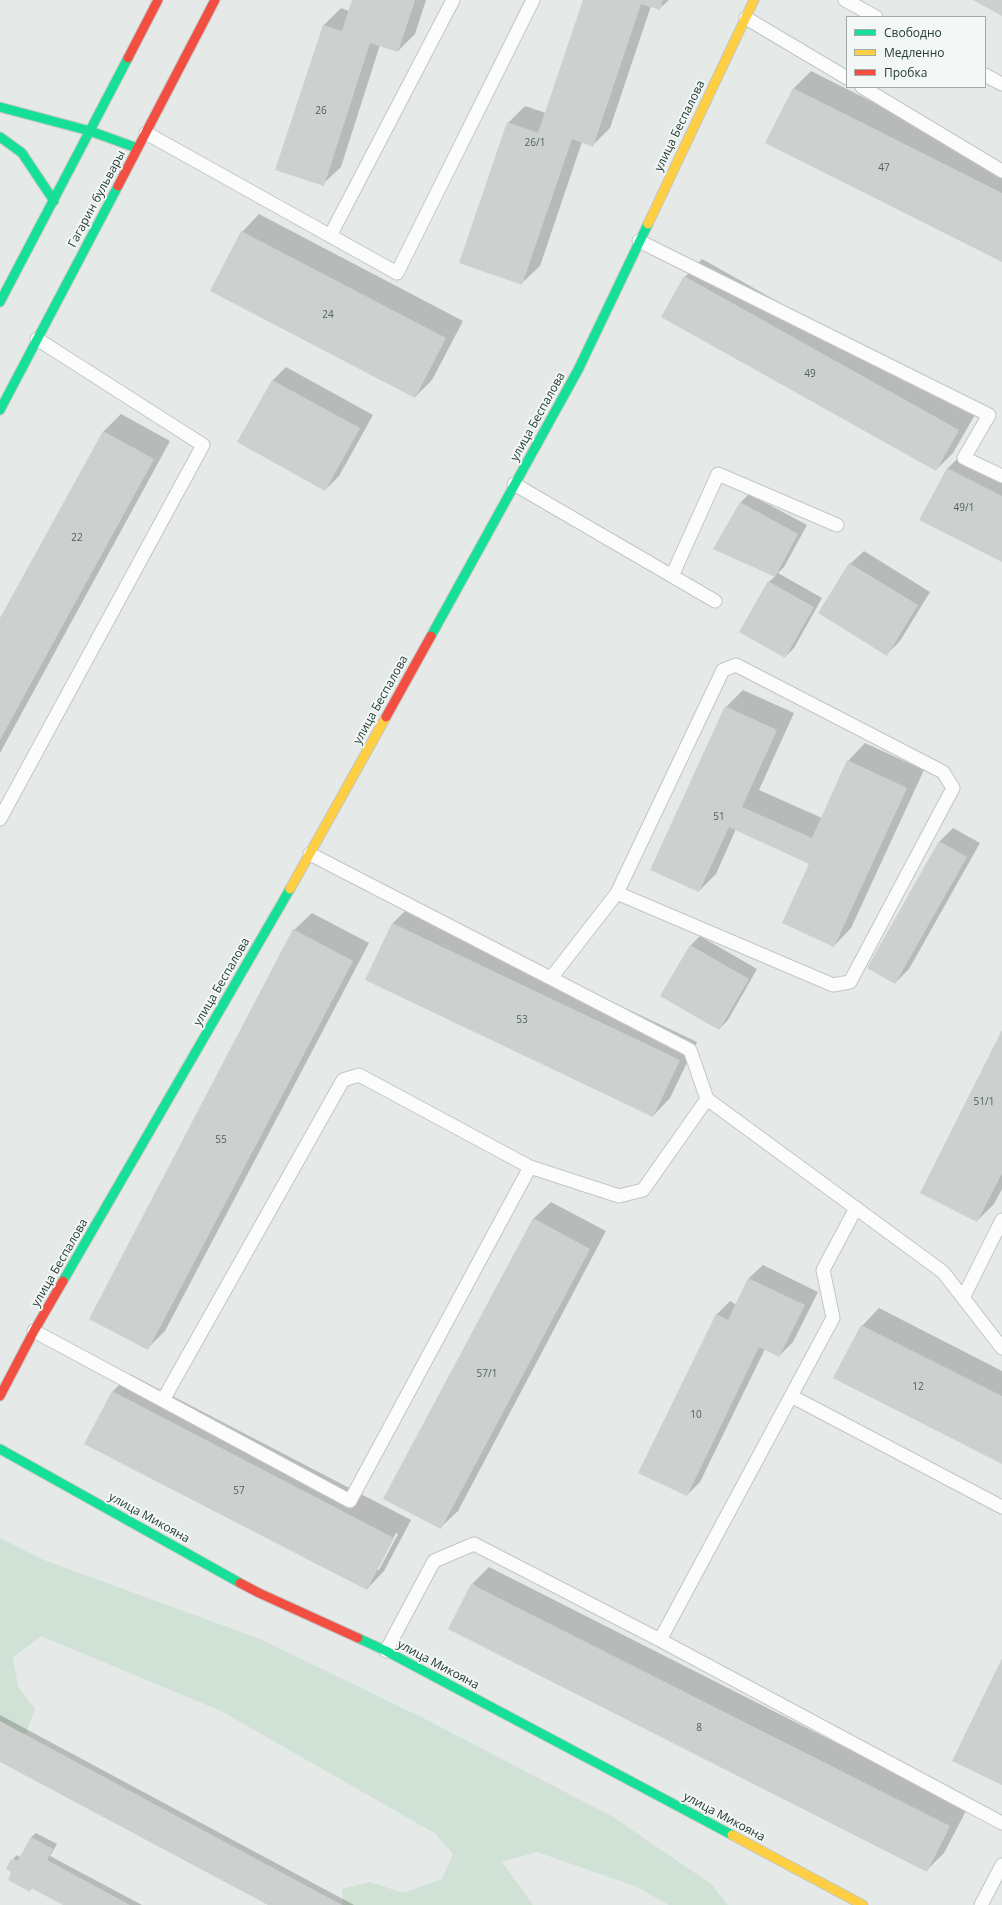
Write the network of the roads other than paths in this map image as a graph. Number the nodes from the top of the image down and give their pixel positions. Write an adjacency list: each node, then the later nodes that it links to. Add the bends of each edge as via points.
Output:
1 (158, 0): 14 (street)
2 (215, 0): 15 (street, Гагарин бульвары)
3 (453, 0): 20 (lane)
4 (533, 0): 20 (lane, via 397,273)
5 (754, 0): 8 (street, улица Беспалова)
6 (845, 0): 7 (lane)
7 (874, 16)
8 (746, 18): 10 (lane); 21 (street, улица Беспалова)
9 (986, 76): 11 (lane)
10 (846, 77)
11 (1002, 84)
12 (864, 88): 18 (lane)
13 (0, 107): 14 (street)
14 (90, 131): 17 (street); 19 (street)
15 (146, 133): 17 (street, Гагарин бульвары); 20 (lane)
16 (0, 137): 19 (street, via 22,153)
17 (137, 148): 23 (street, Гагарин бульвары)
18 (1002, 171)
19 (54, 201): 22 (street)
20 (330, 236)
21 (639, 241): 25 (lane, via 989,415 964,458); 26 (street, улица Беспалова, via 578,370)
22 (0, 302)
23 (37, 339): 24 (street, Гагарин бульвары); 30 (lane, via 203,445)
24 (0, 410)
25 (1002, 476)
26 (514, 484): 28 (lane); 31 (street, улица Беспалова)
27 (837, 525): 28 (lane, via 718,474)
28 (672, 576): 29 (lane)
29 (715, 601)
30 (0, 819)
31 (310, 854): 33 (lane); 39 (street, улица Беспалова)
32 (617, 893): 32 (lane, via 833,985 850,982 953,788 943,772 736,665 723,670); 33 (lane)
33 (551, 978): 34 (lane, via 690,1050)
34 (707, 1099): 35 (lane, via 643,1190 619,1196); 36 (lane)
35 (530, 1167): 43 (lane, via 359,1075 343,1080); 43 (lane, via 350,1501)
36 (856, 1208): 38 (lane, via 943,1272); 42 (lane, via 823,1270 833,1318)
37 (1002, 1220): 38 (lane)
38 (963, 1298): 40 (lane)
39 (34, 1331): 41 (street, улица Беспалова); 43 (lane)
40 (1002, 1348)
41 (0, 1396)
42 (791, 1396): 45 (lane); 46 (lane)
43 (163, 1400)
44 (0, 1449): 47 (street, улица Микояна, via 259,1593)
45 (1002, 1507)
46 (660, 1640): 47 (lane, via 474,1544 434,1561); 48 (lane)
47 (386, 1651): 50 (street, улица Микояна)
48 (1002, 1823)
49 (1002, 1865): 51 (lane)
50 (863, 1905)
51 (981, 1905)

